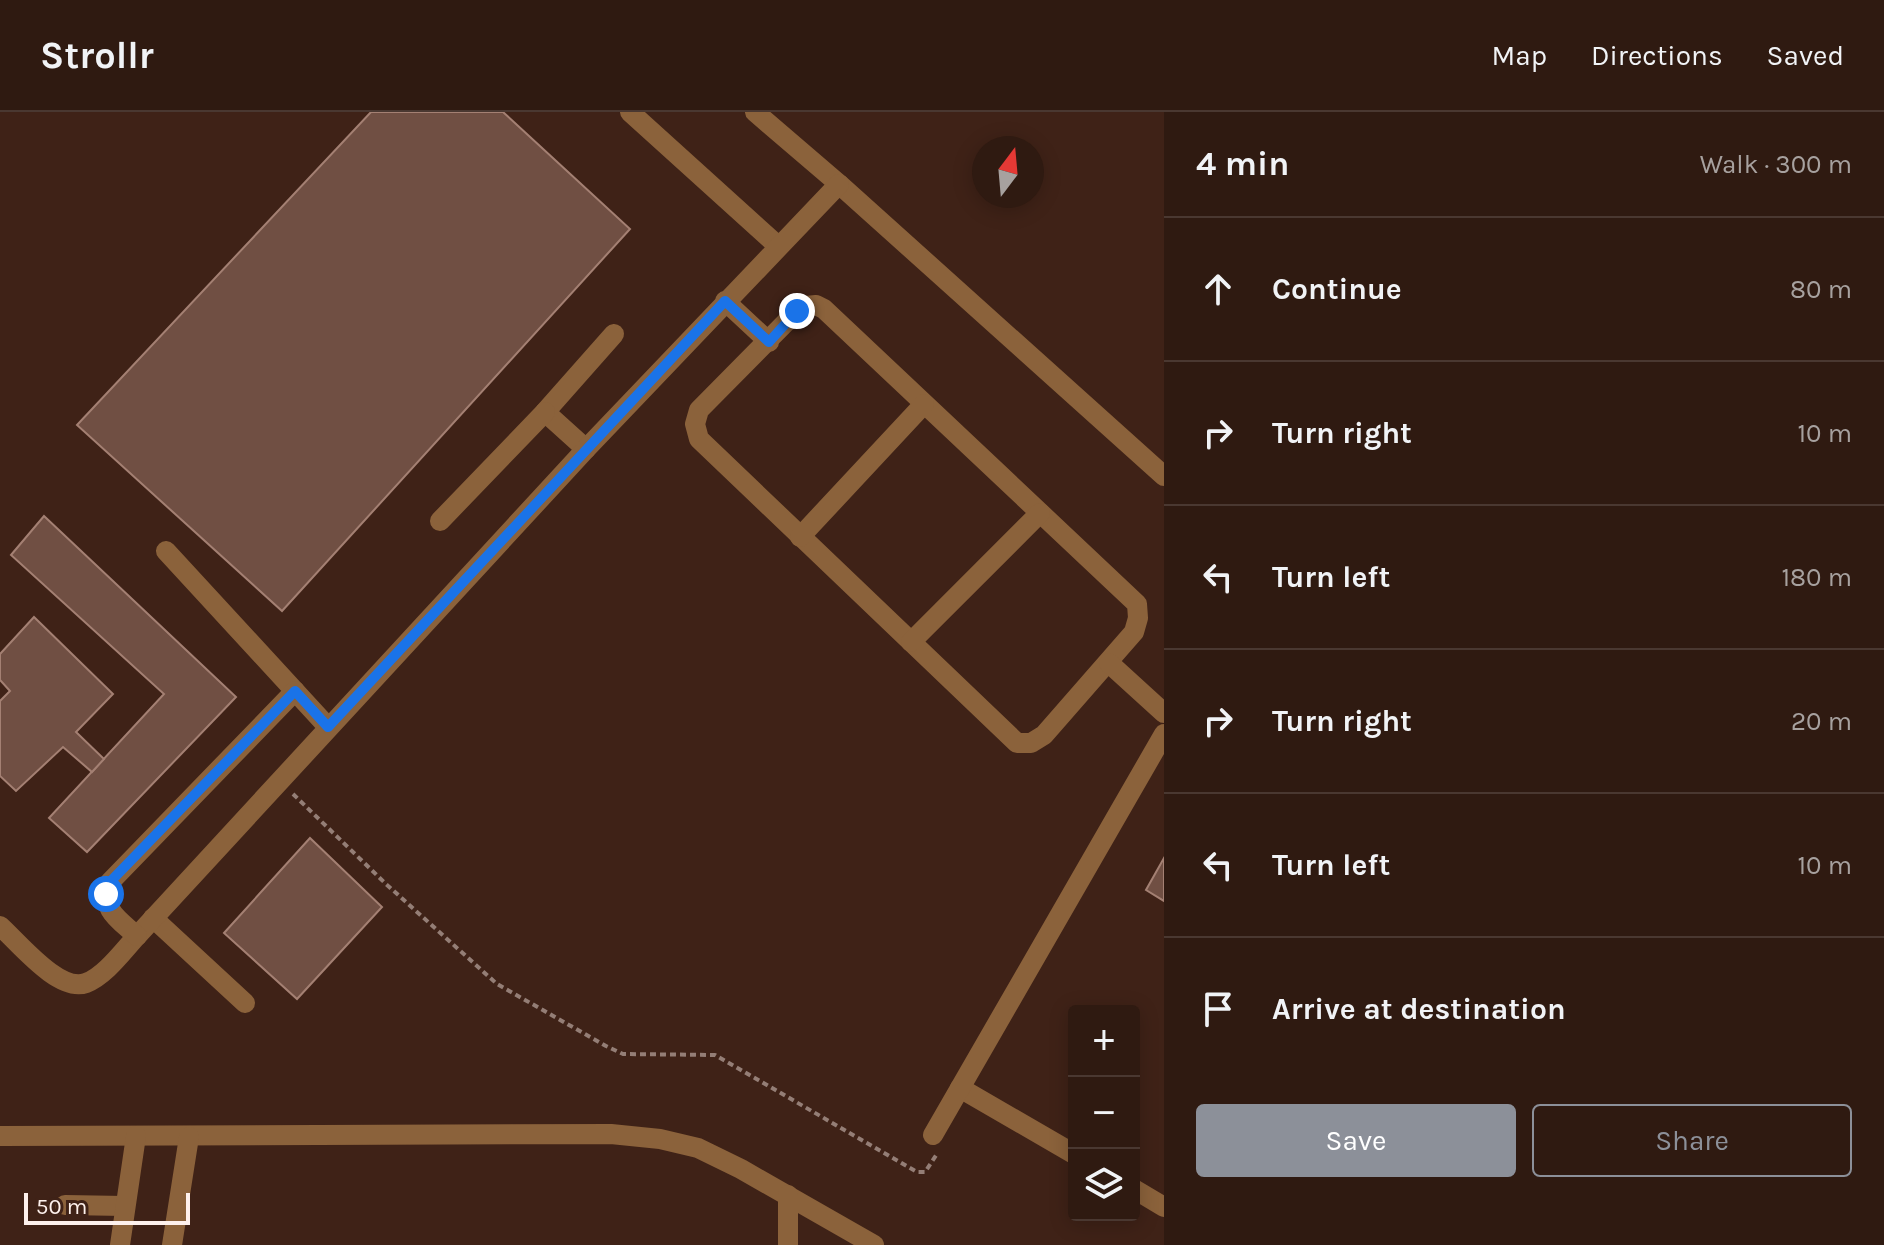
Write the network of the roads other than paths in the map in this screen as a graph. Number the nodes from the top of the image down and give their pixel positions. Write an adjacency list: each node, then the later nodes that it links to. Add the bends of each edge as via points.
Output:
1 (630, 112): 4 (street)
2 (755, 112): 3 (street)
3 (839, 184): 4 (street); 11 (street)
4 (777, 245): 5 (street)
5 (725, 301): 7 (street); 10 (street)
6 (614, 334): 9 (street)
7 (769, 342): 8 (street, via 797,311 816,305); 14 (street, via 699,410 695,424 706,448)
8 (924, 404): 12 (street); 14 (street)
9 (545, 412): 10 (street); 13 (street)
10 (586, 449): 20 (street)
11 (1164, 476)
12 (1040, 513): 16 (street); 17 (street, via 1137,604 1134,632)
13 (440, 521)
14 (800, 537): 16 (street)
15 (166, 551): 18 (street)
16 (911, 642): 17 (street, via 1017,743 1044,735)
17 (1109, 663): 19 (street)
18 (295, 691): 20 (street); 24 (street, via 110,882 107,905)
19 (1164, 713)
20 (328, 727): 22 (street)
21 (1164, 734): 26 (street)
22 (153, 918): 24 (street); 25 (street)
23 (0, 926): 24 (street, via 57,979 78,985 97,977)
24 (137, 936)
25 (245, 1003)
26 (960, 1088): 27 (street); 31 (street)
27 (933, 1135)
28 (0, 1136): 29 (street)
29 (136, 1136): 30 (street); 35 (street)
30 (189, 1137): 33 (street, via 648,1137 698,1148); 38 (street)
31 (1068, 1151)
32 (1140, 1193): 36 (street)
33 (788, 1195): 39 (street); 40 (street)
34 (65, 1205): 35 (street)
35 (125, 1206): 37 (street)
36 (1164, 1207)
37 (120, 1245)
38 (172, 1245)
39 (788, 1245)
40 (874, 1245)

